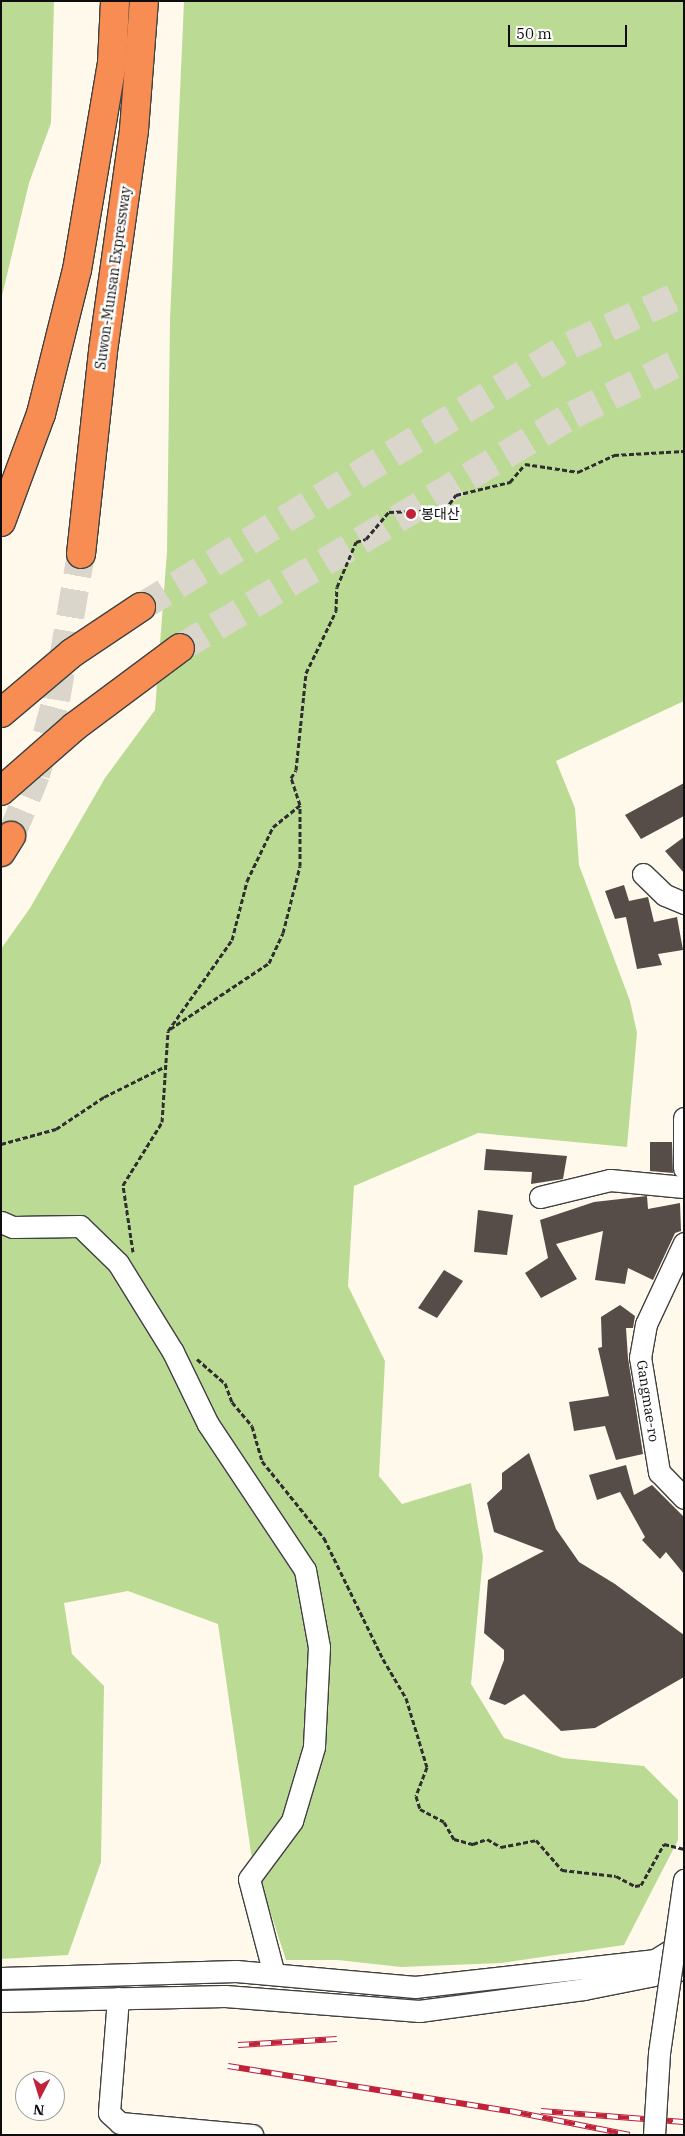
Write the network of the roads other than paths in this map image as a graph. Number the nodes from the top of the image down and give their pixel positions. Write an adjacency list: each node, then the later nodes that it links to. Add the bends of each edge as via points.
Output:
1 (116, 1): 3 (highway, via 112,63 77,270 41,414)
2 (144, 1): 4 (highway, Suwon-Munsan Expressway, via 134,130 103,351)
3 (1, 522)
4 (81, 554)
5 (140, 607): 7 (highway, via 72,653)
6 (180, 648): 8 (highway, via 74,727)
7 (1, 713)
8 (1, 791)
9 (644, 874): 10 (street, via 665,895)
10 (684, 903)
11 (684, 1118): 12 (street)
12 (684, 1168)
13 (684, 1187): 14 (street, via 610,1180)
14 (540, 1197)
15 (1, 1222): 21 (street, via 13,1227 80,1226 118,1263 173,1352 208,1424 304,1570 319,1647 314,1747 292,1821 249,1879)
16 (684, 1243): 17 (street, Gangmae-ro, via 646,1324 640,1357 659,1472)
17 (684, 1498)
18 (684, 1880): 26 (street, bridge, via 659,2053)
19 (684, 1942): 21 (street, via 655,1960 415,1987)
20 (684, 1968): 23 (street, via 584,1989 419,2011 225,1996)
21 (274, 1974): 22 (street, via 236,1971)
22 (1, 1978)
23 (118, 1998): 24 (street); 25 (street, via 109,2114 120,2123)
24 (1, 2000)
25 (252, 2135)
26 (654, 2135)

